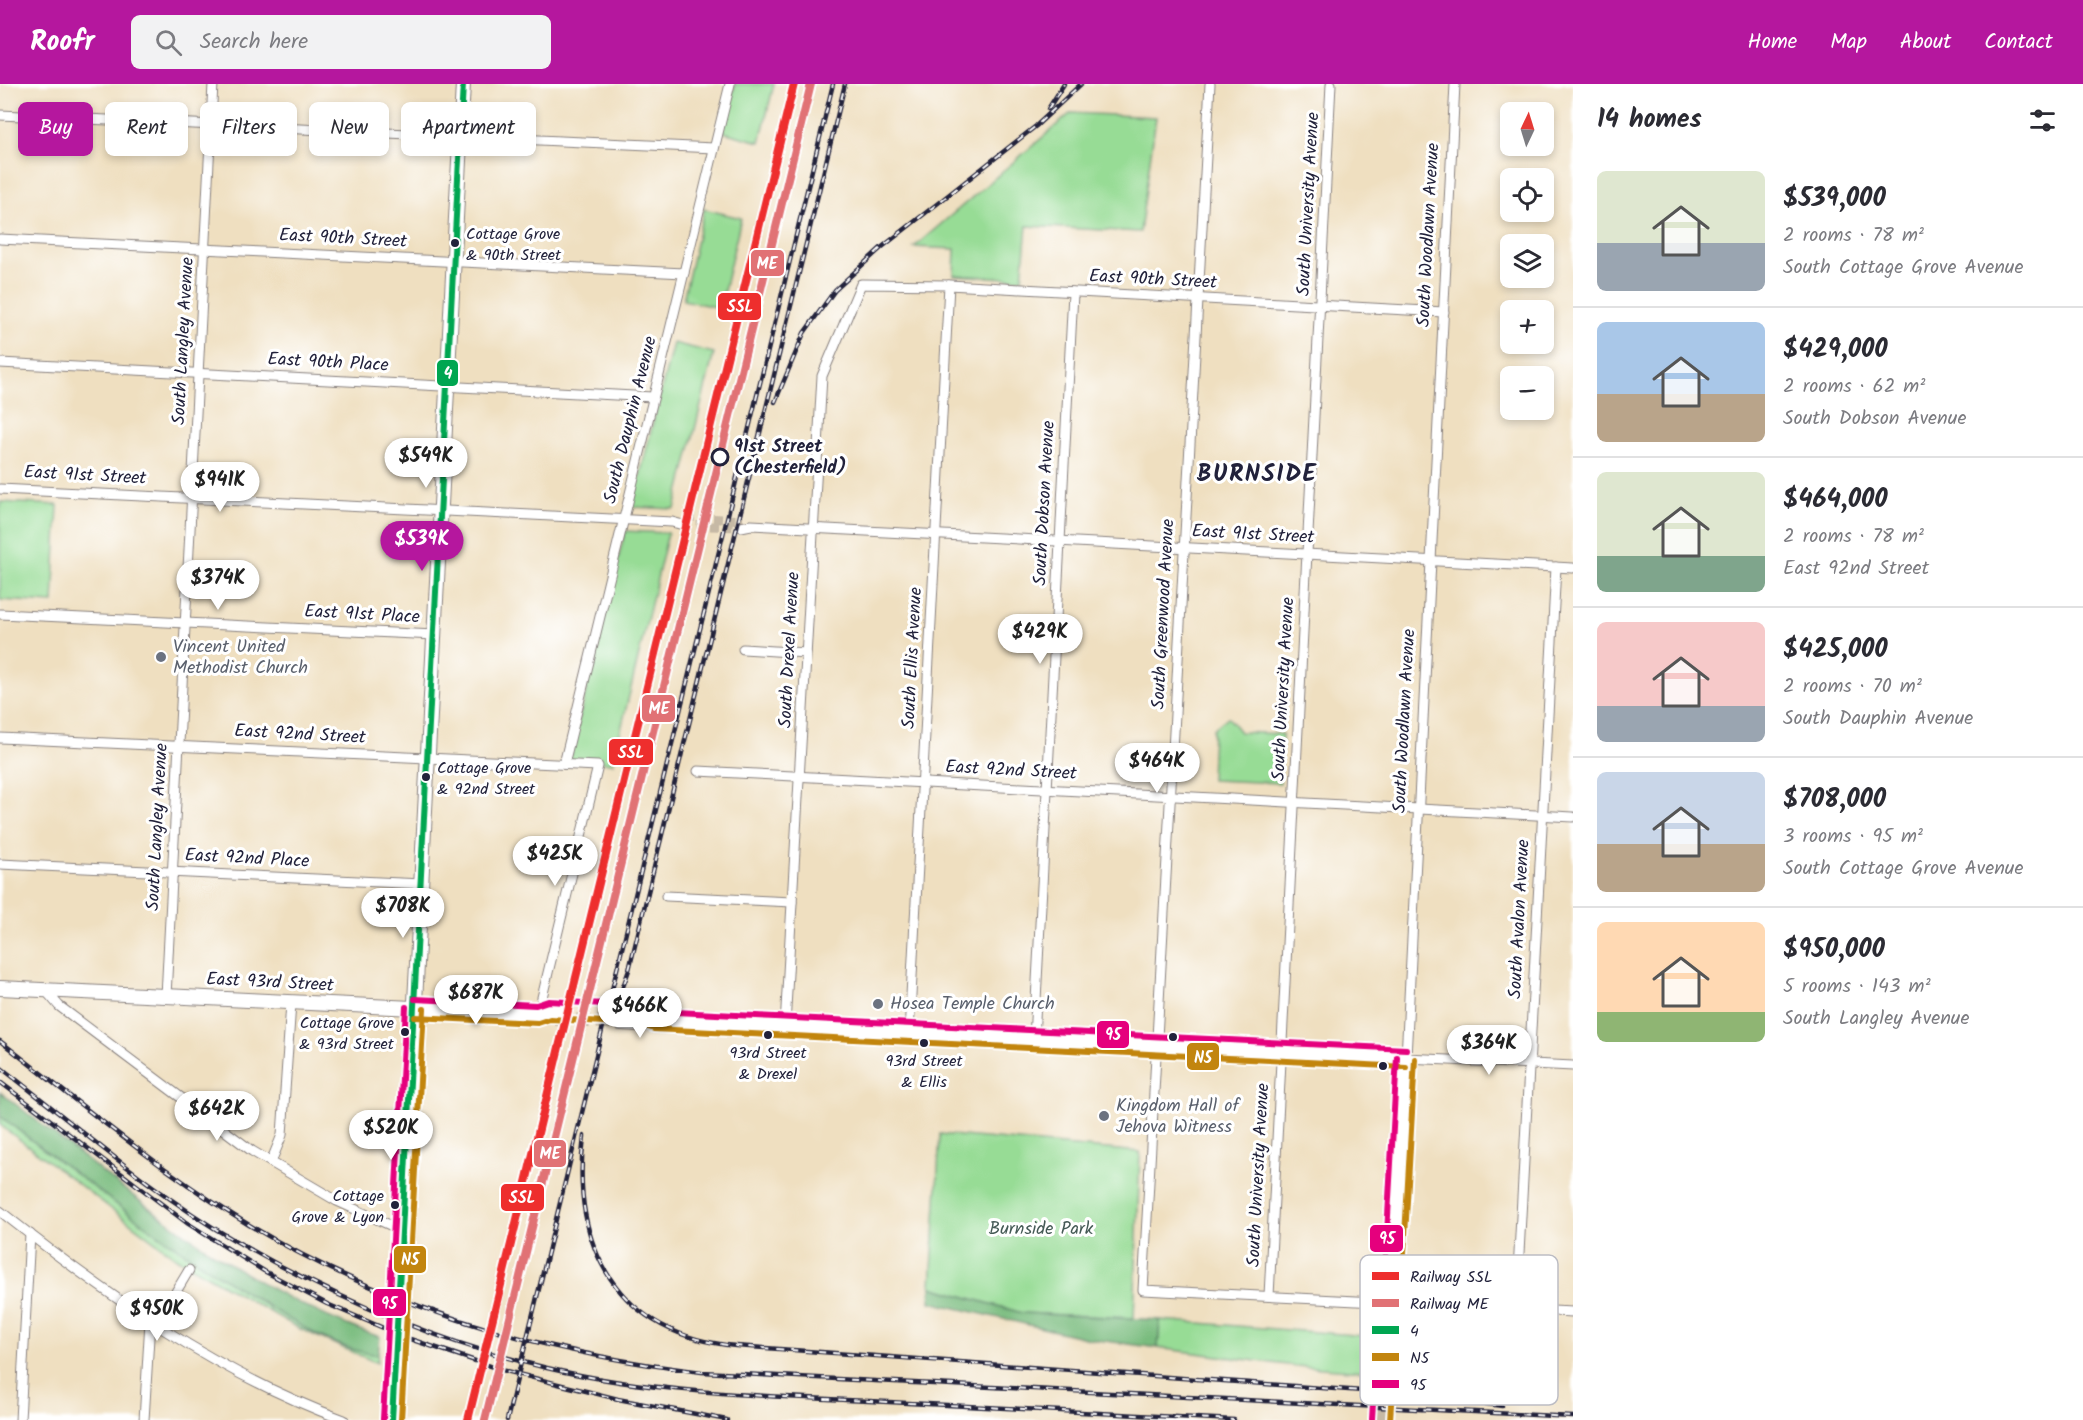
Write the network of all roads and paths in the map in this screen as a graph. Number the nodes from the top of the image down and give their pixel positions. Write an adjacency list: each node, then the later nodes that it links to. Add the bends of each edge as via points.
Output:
1 (213, 84): 7 (street, South Langley Avenue)
2 (463, 84): 8 (street)
3 (730, 84): 14 (street, South Dauphin Avenue)
4 (1210, 84): 24 (street, South Greenwood Avenue)
5 (1331, 84): 25 (street, South University Avenue)
6 (1455, 84): 26 (street, South Woodlawn Avenue)
7 (212, 102)
8 (462, 102)
9 (0, 115): 10 (street)
10 (200, 124)
11 (297, 129): 12 (street)
12 (401, 134)
13 (536, 140): 14 (street)
14 (714, 148): 20 (street, South Dauphin Avenue)
15 (210, 156): 18 (street, South Langley Avenue)
16 (459, 156): 19 (street)
17 (0, 239): 18 (street, East 90th Street)
18 (205, 249): 19 (street, East 90th Street); 28 (street, South Langley Avenue)
19 (454, 261): 20 (street, East 90th Street); 29 (street)
20 (684, 273): 30 (street, South Dauphin Avenue)
21 (861, 284): 22 (street, East 90th Street); 37 (street, South Drexel Avenue, via 822,376)
22 (949, 285): 23 (street, East 90th Street); 38 (street, South Ellis Avenue)
23 (1073, 293): 24 (street, East 90th Street); 39 (street, South Dobson Avenue)
24 (1198, 299): 25 (street, East 90th Street); 40 (street, South Greenwood Avenue)
25 (1321, 305): 26 (street, East 90th Street); 41 (street, South University Avenue)
26 (1444, 312): 42 (street, South Woodlawn Avenue)
27 (0, 363): 28 (street, East 90th Place)
28 (198, 373): 29 (street, East 90th Place); 32 (street, South Langley Avenue)
29 (448, 387): 30 (street, East 90th Place); 33 (street)
30 (653, 396): 34 (street, South Dauphin Avenue)
31 (0, 489): 32 (street, East 91st Street)
32 (192, 498): 33 (street, East 91st Street); 46 (street, South Langley Avenue)
33 (441, 511): 34 (street, East 91st Street); 47 (street)
34 (623, 520): 35 (street, East 91st Street); 53 (street, South Dauphin Avenue)
35 (685, 521)
36 (745, 524): 37 (street, East 91st Street)
37 (813, 529): 38 (street, East 91st Street); 49 (street, South Drexel Avenue)
38 (936, 535): 39 (street, East 91st Street); 56 (street, South Ellis Avenue)
39 (1060, 542): 40 (street, East 91st Street); 57 (street, South Dobson Avenue)
40 (1184, 548): 41 (street, East 91st Street); 58 (street, South Greenwood Avenue)
41 (1308, 555): 42 (street, East 91st Street); 59 (street, South University Avenue)
42 (1431, 561): 43 (street, East 91st Street); 60 (street, South Woodlawn Avenue)
43 (1556, 567): 44 (street, East 91st Street); 61 (street, South Avalon Avenue)
44 (1573, 568)
45 (0, 614): 46 (street, East 91st Place)
46 (185, 623): 47 (street, East 91st Place); 51 (street, South Langley Avenue)
47 (435, 635): 52 (street)
48 (743, 650): 49 (street)
49 (806, 653): 55 (street, South Drexel Avenue)
50 (0, 738): 51 (street, East 92nd Street)
51 (179, 746): 52 (street, East 92nd Street); 64 (street, South Langley Avenue)
52 (428, 758): 53 (street, East 92nd Street); 65 (street)
53 (564, 764): 73 (street, East 92nd Street, via 598,766)
54 (698, 771): 55 (street, East 92nd Street)
55 (800, 777): 56 (street, East 92nd Street); 67 (street, South Drexel Avenue)
56 (922, 783): 57 (street, East 92nd Street); 77 (street, South Ellis Avenue)
57 (1047, 789): 58 (street, East 92nd Street); 78 (street, South Dobson Avenue)
58 (1170, 796): 59 (street, East 92nd Street); 79 (street, South Greenwood Avenue)
59 (1295, 802): 60 (street, East 92nd Street); 80 (street, South University Avenue)
60 (1419, 809): 61 (street, East 92nd Street); 81 (street, South Woodlawn Avenue)
61 (1542, 815): 62 (street, East 92nd Street); 82 (street, South Avalon Avenue)
62 (1573, 817)
63 (0, 864): 64 (street, East 92nd Place)
64 (172, 872): 65 (street, East 92nd Place); 70 (street, South Langley Avenue)
65 (422, 884): 72 (street)
66 (666, 896): 67 (street)
67 (792, 903): 76 (street, South Drexel Avenue)
68 (0, 988): 69 (street, East 93rd Street)
69 (47, 992): 70 (street, East 93rd Street); 84 (street, via 59,1006 184,1102)
70 (166, 996): 71 (street, East 93rd Street)
71 (291, 1003): 72 (street, East 93rd Street); 84 (street, via 282,1135)
72 (415, 1008): 73 (street, East 93rd Street); 86 (street)
73 (538, 1014): 74 (street, East 93rd Street, via 548,1010)
74 (556, 1015)
75 (622, 1018): 76 (street, via 643,1015 654,1020)
76 (785, 1026): 77 (street)
77 (909, 1033): 78 (street)
78 (1034, 1039): 79 (street)
79 (1156, 1045): 80 (street); 92 (street, South Greenwood Avenue, via 1143,1290)
80 (1281, 1052): 81 (street); 92 (street, South University Avenue)
81 (1406, 1058): 82 (street); 88 (street, South Woodlawn Avenue)
82 (1529, 1064): 83 (street); 89 (street, South Avalon Avenue)
83 (1573, 1066)
84 (271, 1162): 86 (street, via 337,1201)
85 (0, 1211): 87 (street)
86 (404, 1231): 91 (street)
87 (30, 1234): 96 (street); 98 (street)
88 (1395, 1255)
89 (1519, 1255)
90 (189, 1270): 96 (street)
91 (400, 1289)
92 (1269, 1296): 93 (street)
93 (1360, 1300)
94 (1558, 1311): 95 (street)
95 (1573, 1312)
96 (153, 1323): 99 (street); 100 (street, via 246,1376)
97 (397, 1343): 101 (street)
98 (20, 1420)
99 (144, 1420)
100 (344, 1420)
101 (392, 1420)

